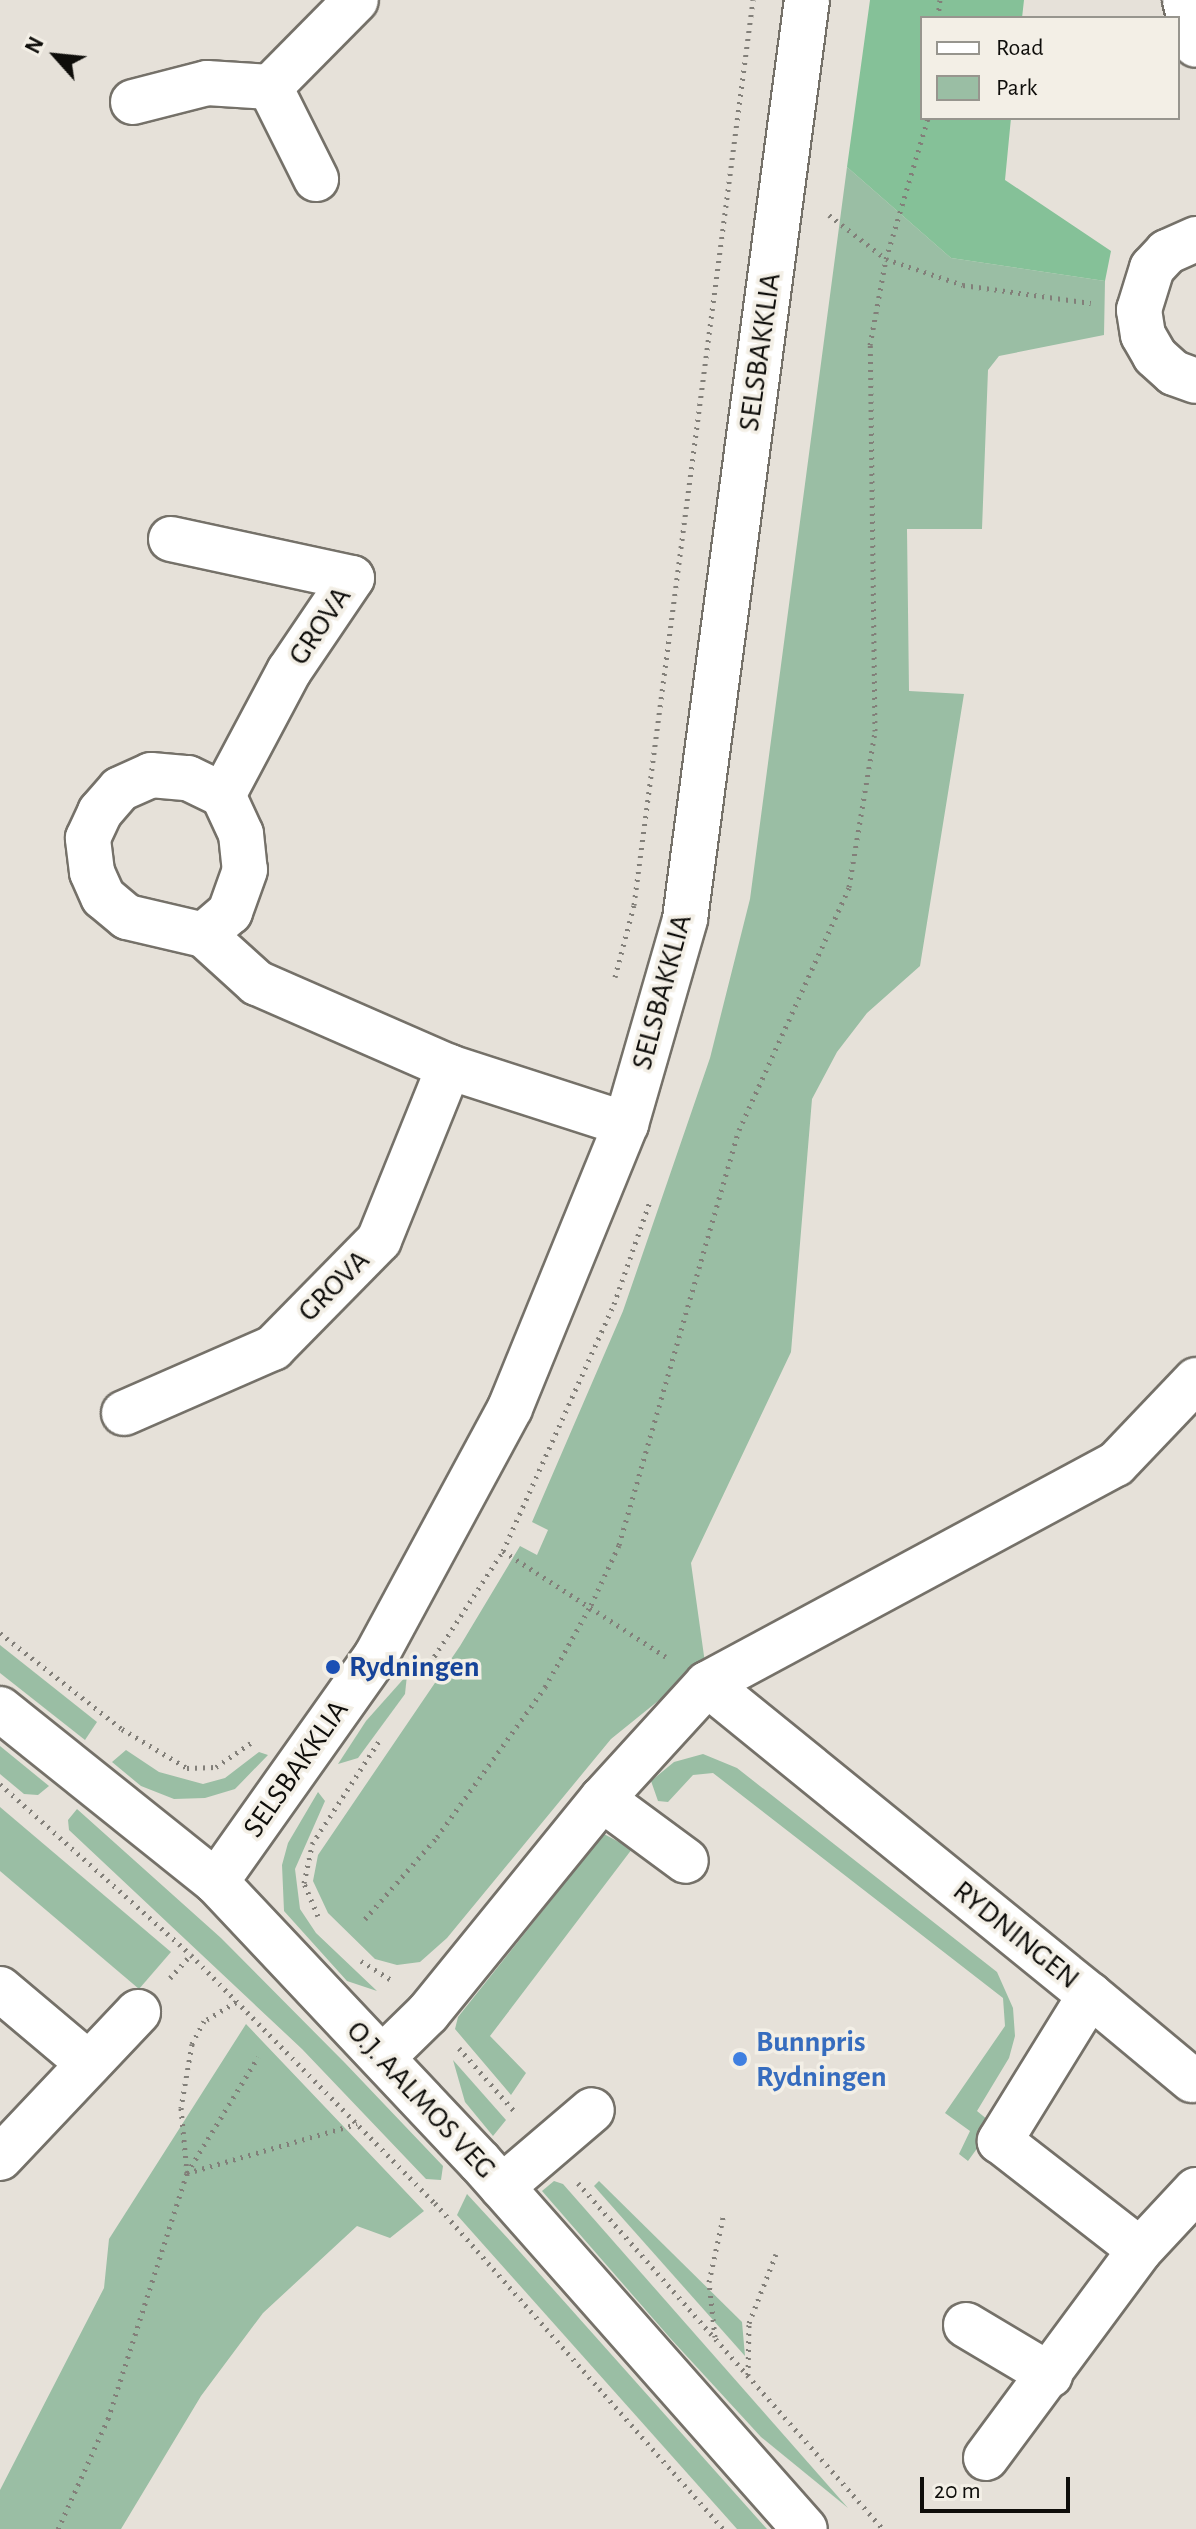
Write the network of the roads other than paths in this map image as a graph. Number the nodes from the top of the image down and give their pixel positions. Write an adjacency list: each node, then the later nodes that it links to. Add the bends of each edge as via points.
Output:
1 (356, 0): 5 (street)
2 (807, 0): 14 (street, SELSBAKKLIA, via 685,919)
3 (1185, 0): 4 (street)
4 (1196, 45)
5 (270, 87): 6 (street, via 207,83); 7 (street)
6 (133, 102)
7 (316, 179)
8 (1196, 239): 9 (street, via 1167,252 1152,268 1139,310 1143,335 1155,356 1174,373)
9 (1196, 381)
10 (171, 539): 11 (street, GROVA, via 352,578 289,671)
11 (223, 795): 12 (street, via 241,834 245,870 230,912); 12 (street, via 188,778 151,775 120,789 100,812 88,838 92,872 103,897 127,917)
12 (204, 935): 13 (street, via 257,983)
13 (449, 1067): 14 (street); 16 (street, GROVA, via 379,1240 273,1348)
14 (626, 1124): 21 (street, SELSBAKKLIA, via 510,1408 376,1656)
15 (1196, 1380): 17 (street, via 1116,1464)
16 (124, 1413)
17 (707, 1684): 19 (street); 23 (street, RYDNINGEN)
18 (0, 1709): 21 (street, O.J. AALMOS VEG)
19 (602, 1799): 20 (street); 25 (street, via 428,2013)
20 (686, 1861)
21 (216, 1882): 25 (street, O.J. AALMOS VEG)
22 (0, 1989): 26 (street)
23 (1090, 1995): 27 (street); 32 (street, RYDNINGEN, via 1000,2141)
24 (138, 2012): 26 (street)
25 (383, 2057): 30 (street, O.J. AALMOS VEG)
26 (89, 2064): 29 (street)
27 (1192, 2080)
28 (592, 2110): 30 (street)
29 (0, 2158)
30 (502, 2187): 36 (street, O.J. AALMOS VEG)
31 (1196, 2190): 32 (street)
32 (1140, 2250): 34 (street)
33 (966, 2325): 34 (street)
34 (1050, 2375): 35 (street)
35 (986, 2458)
36 (805, 2529)

